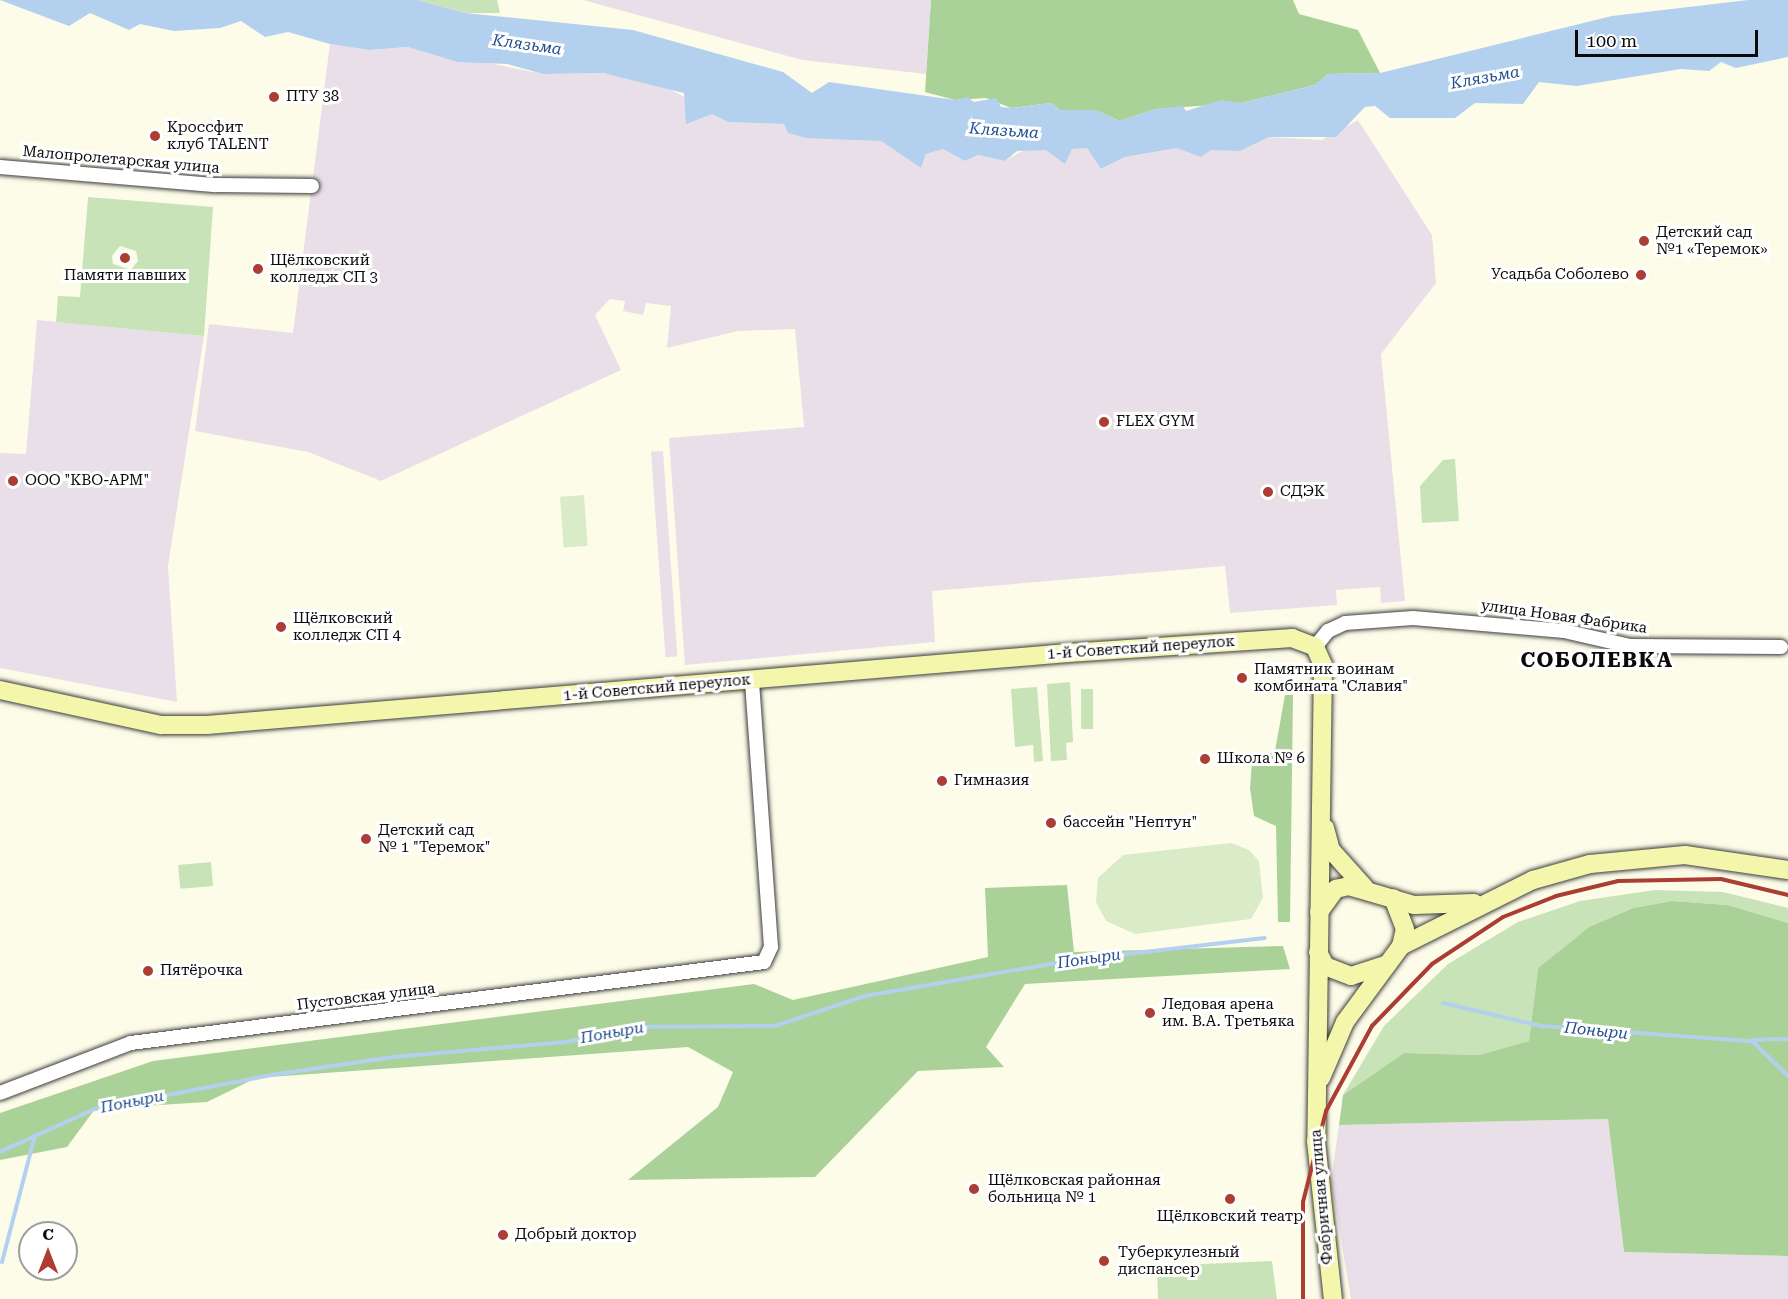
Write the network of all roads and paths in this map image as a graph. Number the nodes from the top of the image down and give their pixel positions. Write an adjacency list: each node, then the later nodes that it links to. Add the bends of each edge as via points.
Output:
1 (0, 167): 2 (street, Малопролетарская улица, via 216,185)
2 (312, 186)
3 (1316, 647): 4 (street, улица Новая Фабрика, via 1328,631 1345,623 1413,618 1564,631 1630,646); 5 (street, 1-й Советский переулок, via 1292,638); 7 (street, Фабричная улица, via 1323,665)
4 (1780, 647)
5 (752, 680): 6 (street, 1-й Советский переулок, via 207,725 161,725); 16 (street, Пустовская улица, via 771,947 764,962 745,968 131,1042)
6 (0, 690)
7 (1320, 812): 9 (street, Фабричная улица, via 1331,850); 12 (street, Фабричная улица)
8 (1788, 870): 11 (street, via 1728,858 1636,856 1533,880)
9 (1365, 888): 10 (street, Фабричная улица); 12 (street, Фабричная улица, via 1336,890)
10 (1394, 898): 11 (street, Фабричная улица, via 1443,907); 14 (street, via 1405,928)
11 (1488, 901): 14 (street)
12 (1318, 914): 13 (street, Фабричная улица)
13 (1318, 945): 15 (street, via 1325,966 1352,976); 17 (street, Фабричная улица)
14 (1401, 946): 15 (street, Фабричная улица)
15 (1387, 964): 17 (street, Фабричная улица, via 1345,1022)
16 (0, 1093)
17 (1316, 1094): 18 (street, Фабричная улица, via 1321,1210)
18 (1333, 1299)

